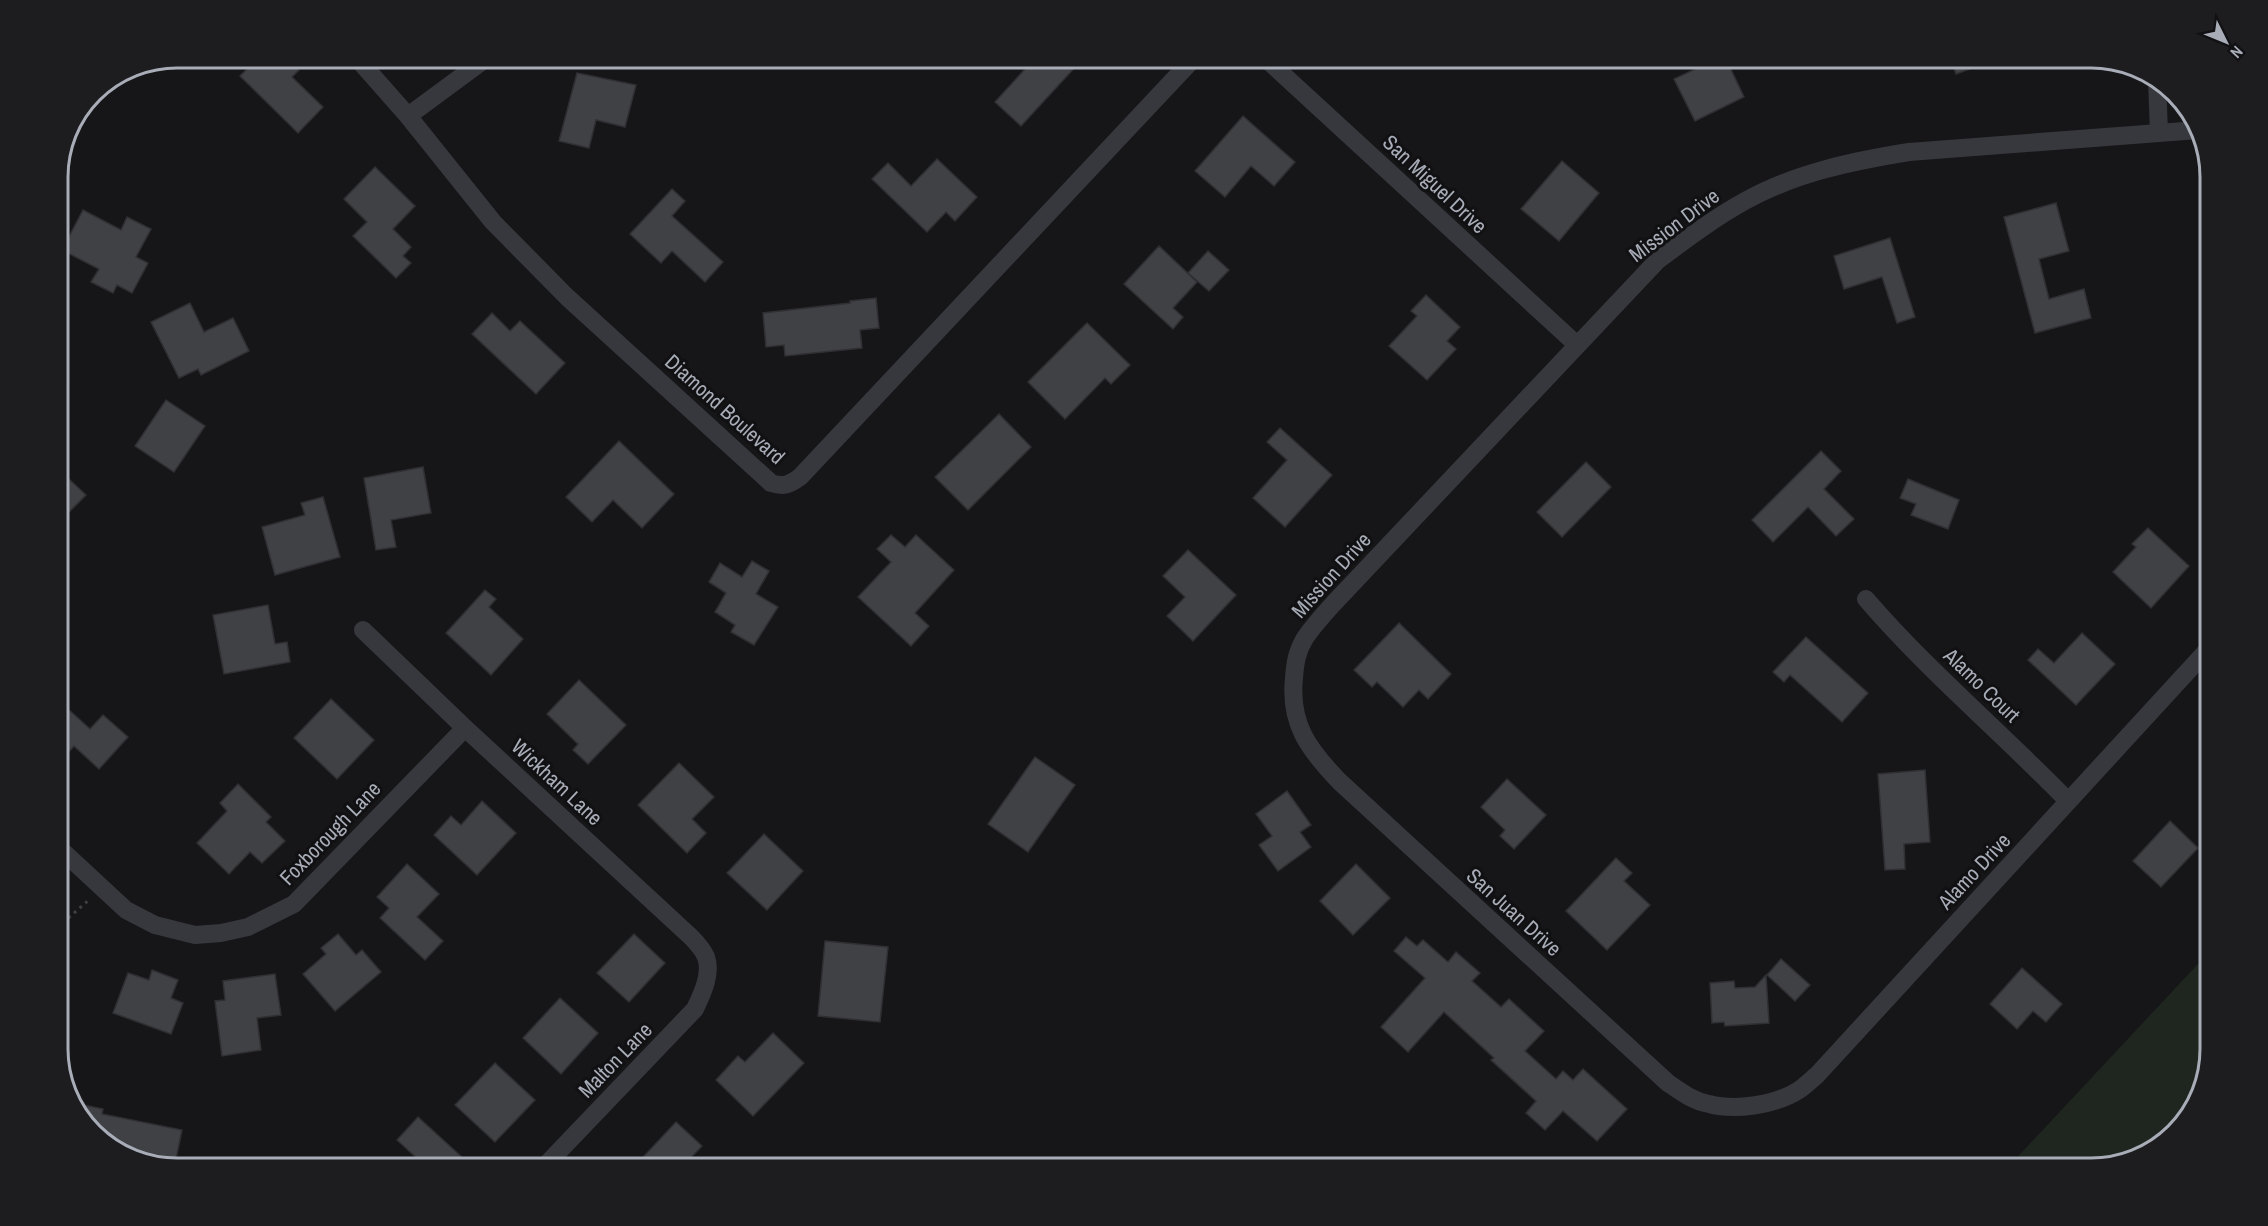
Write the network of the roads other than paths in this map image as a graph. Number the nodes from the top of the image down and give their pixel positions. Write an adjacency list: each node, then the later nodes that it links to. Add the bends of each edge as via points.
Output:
1 (366, 68): 6 (street, Diamond Boulevard)
2 (473, 68): 6 (street)
3 (1185, 68): 6 (street, Diamond Boulevard, via 800,477 781,486 771,483 567,297 493,222)
4 (1276, 68): 9 (street, San Miguel Drive)
5 (2158, 91): 8 (street)
6 (408, 116)
7 (2190, 130): 8 (street, Mission Drive)
8 (2160, 132): 9 (street, Mission Drive, via 1909,152 1861,160 1793,180 1746,200 1657,261)
9 (1576, 344): 13 (street, Mission Drive, via 1305,638 1296,658)
10 (1866, 599): 15 (street, Alamo Court, via 1898,636)
11 (363, 630): 14 (street, Wickham Lane)
12 (2200, 658): 15 (street, Alamo Drive)
13 (1292, 691): 18 (street, San Juan Drive, via 1293,712 1300,732 1316,757 1668,1083 1708,1104)
14 (465, 728): 16 (street, Foxborough Lane, via 294,904 248,927 195,935 155,925 126,910); 17 (street, Wickham Lane, via 691,937 706,956)
15 (2068, 801): 18 (street, Alamo Drive, via 1817,1075 1799,1090)
16 (68, 856)
17 (707, 974): 19 (street, Malton Lane, via 695,1009)
18 (1756, 1104)
19 (553, 1158)

